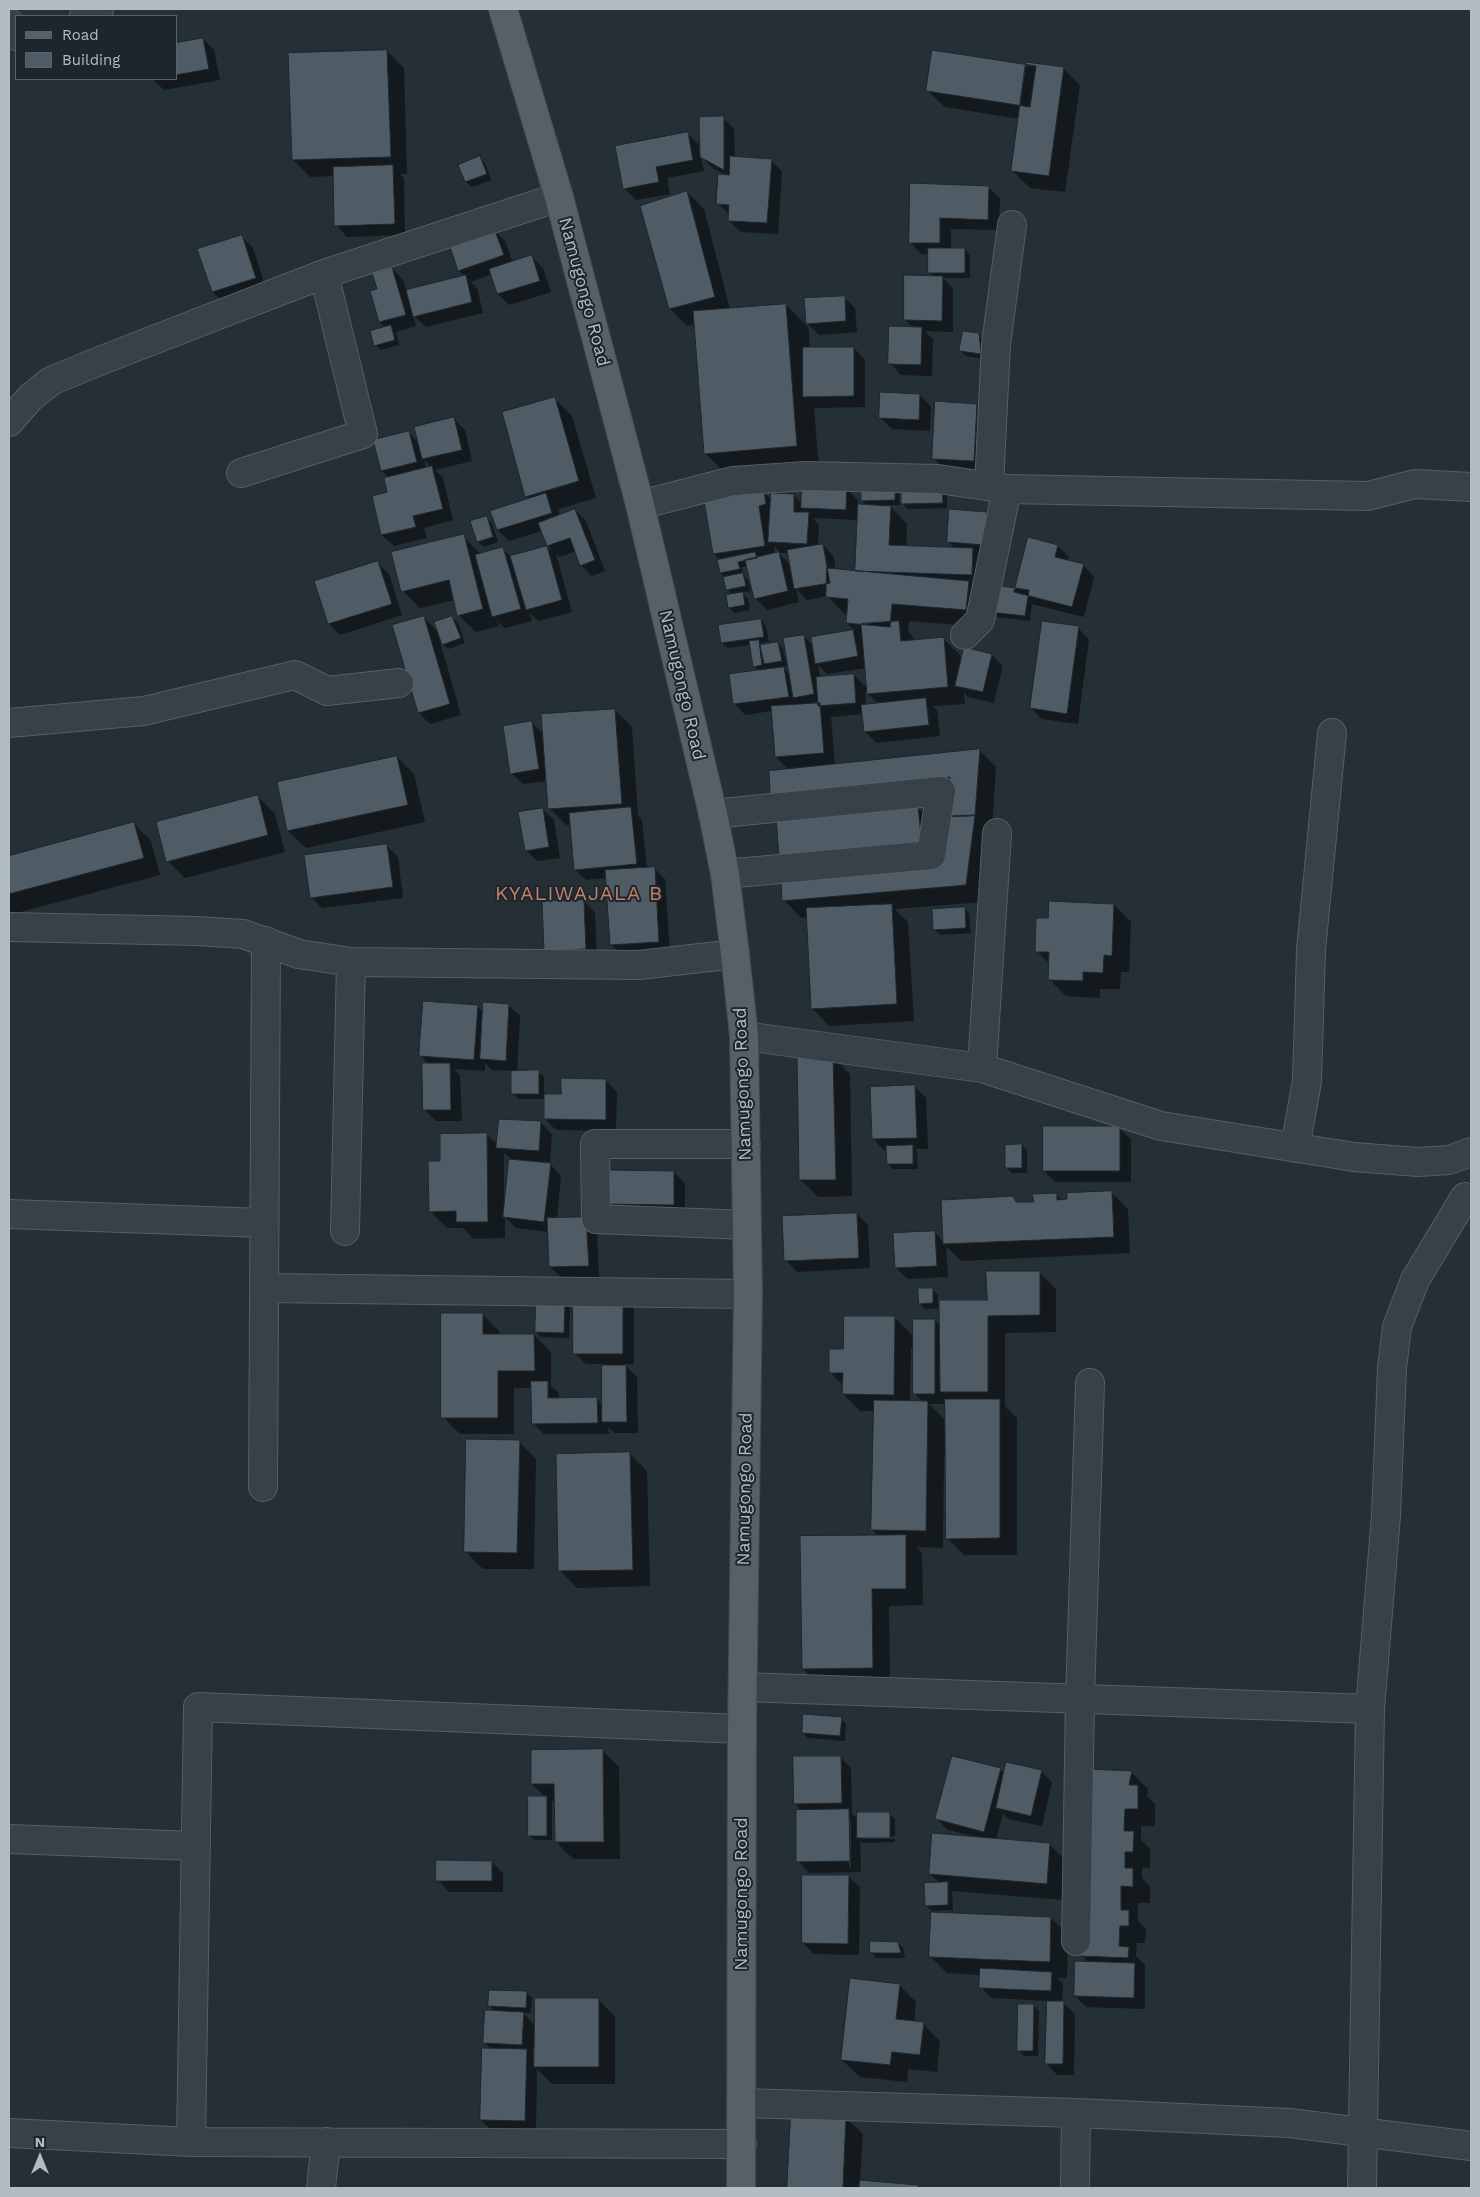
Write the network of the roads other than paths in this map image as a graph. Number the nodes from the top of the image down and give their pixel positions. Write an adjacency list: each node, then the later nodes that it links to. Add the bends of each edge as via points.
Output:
1 (99, 9): 3 (street)
2 (504, 9): 6 (main road, Namugongo Road)
3 (86, 15)
4 (9, 23): 5 (street)
5 (15, 34)
6 (559, 197): 8 (street); 13 (main road, Namugongo Road)
7 (1012, 225): 12 (street, via 996,344)
8 (324, 274): 9 (street, via 51,381 30,398); 10 (street, via 363,434)
9 (9, 422)
10 (241, 473)
11 (1471, 487): 12 (street, via 1415,484 1368,496)
12 (998, 488): 13 (street, via 938,479 806,476 733,481); 14 (street, via 980,620)
13 (640, 505): 18 (main road, Namugongo Road)
14 (964, 635)
15 (399, 683): 16 (street, via 327,692 295,675 144,711)
16 (9, 723)
17 (1332, 734): 28 (street, via 1311,950 1308,1081)
18 (713, 814): 20 (main road, Namugongo Road); 20 (street, via 941,791 932,855)
19 (997, 833): 26 (street)
20 (725, 874): 23 (main road, Namugongo Road)
21 (9, 927): 22 (street, via 198,931 243,934)
22 (266, 941): 24 (street, via 299,954); 32 (street)
23 (735, 954): 24 (street, via 638,965); 25 (main road, Namugongo Road)
24 (351, 962): 34 (street)
25 (744, 1036): 26 (street); 27 (main road, Namugongo Road)
26 (982, 1068): 28 (street, via 1161,1126)
27 (746, 1144): 33 (main road, Namugongo Road); 33 (street, via 595,1144 596,1219)
28 (1295, 1148): 29 (street, via 1418,1162)
29 (1460, 1156): 30 (street)
30 (1468, 1200): 41 (street, via 1415,1280 1397,1328)
31 (9, 1214): 32 (street)
32 (264, 1223): 35 (street)
33 (747, 1225): 36 (main road, Namugongo Road)
34 (345, 1232)
35 (264, 1288): 36 (street); 38 (street)
36 (748, 1294): 39 (main road, Namugongo Road)
37 (1090, 1383): 40 (street)
38 (263, 1487)
39 (742, 1687): 40 (street); 42 (main road, Namugongo Road)
40 (1080, 1699): 41 (street); 45 (street)
41 (1370, 1709): 48 (street)
42 (742, 1730): 44 (street, via 198,1707); 46 (main road, Namugongo Road)
43 (9, 1839): 44 (street)
44 (196, 1846): 50 (street)
45 (1076, 1941)
46 (742, 2103): 47 (street); 52 (main road, Namugongo Road)
47 (1076, 2113): 48 (street, via 1290,2123); 56 (street)
48 (1363, 2132): 53 (street); 57 (street)
49 (9, 2133): 50 (street)
50 (191, 2142): 51 (street)
51 (326, 2142): 52 (street); 54 (street)
52 (742, 2144): 55 (main road, Namugongo Road)
53 (1471, 2146)
54 (321, 2188)
55 (741, 2188)
56 (1075, 2188)
57 (1362, 2188)

